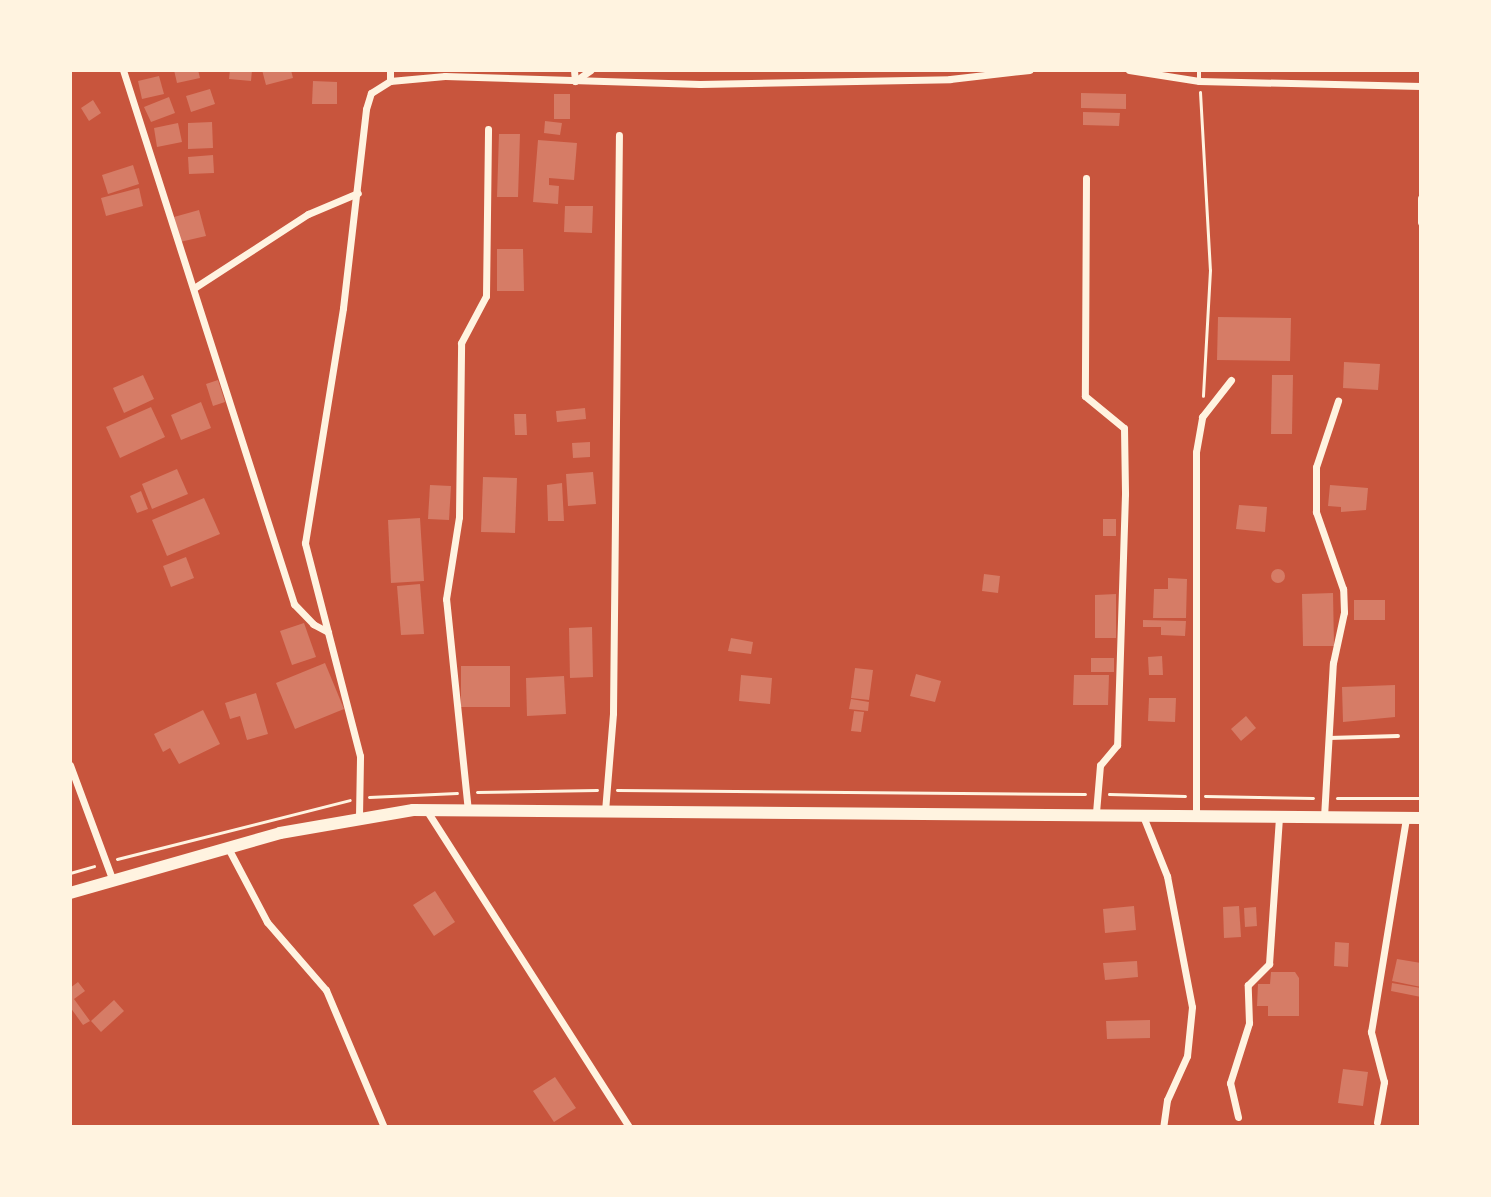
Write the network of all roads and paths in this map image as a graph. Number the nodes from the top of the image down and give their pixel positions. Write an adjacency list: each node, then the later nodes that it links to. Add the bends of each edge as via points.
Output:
1 (123, 70): 20 (street)
2 (390, 70): 9 (street)
3 (574, 70): 10 (street)
4 (591, 70): 10 (street)
5 (823, 70): 12 (street)
6 (1029, 70): 12 (street, via 950,79)
7 (1129, 70): 11 (street)
8 (1199, 70): 11 (lane)
9 (390, 81): 10 (street, via 445,76); 17 (street, via 371,93 366,109)
10 (575, 81): 12 (street)
11 (1199, 81): 13 (street); 23 (path, via 1210,270)
12 (824, 82)
13 (1421, 86)
14 (488, 129): 29 (street, via 486,296 461,343 459,517 446,599)
15 (619, 135): 30 (street, via 613,713)
16 (1086, 178): 31 (street, via 1085,396 1124,428 1117,745 1100,765)
17 (358, 193): 20 (street, via 308,214); 24 (street, via 306,526 308,568)
18 (1421, 198): 19 (street)
19 (1421, 222)
20 (194, 288): 24 (street, via 294,604)
21 (1231, 380): 23 (street)
22 (1338, 401): 26 (street, via 1316,467 1316,512 1343,589 1344,612)
23 (1202, 417): 33 (street, via 1196,452)
24 (329, 632): 34 (street, via 360,756)
25 (1398, 736): 26 (lane)
26 (1326, 739): 36 (street)
27 (70, 765): 40 (street)
28 (427, 811): 29 (main road); 34 (main road); 45 (street)
29 (468, 811): 30 (main road)
30 (605, 811): 31 (main road)
31 (1096, 813): 32 (main road)
32 (1142, 814): 33 (main road); 46 (street, via 1167,876 1192,1007 1187,1056 1167,1100)
33 (1196, 815): 35 (main road)
34 (359, 816): 39 (main road)
35 (1279, 816): 36 (main road); 42 (street, via 1269,964 1248,985 1249,1023 1230,1083)
36 (1324, 817): 37 (main road)
37 (1406, 818): 38 (main road); 43 (street, via 1371,1032 1384,1082)
38 (1421, 818)
39 (227, 846): 40 (main road); 44 (street, via 267,922 326,990)
40 (113, 881): 41 (main road)
41 (70, 893)
42 (1238, 1117)
43 (1377, 1122)
44 (384, 1127)
45 (629, 1127)
46 (1163, 1127)

